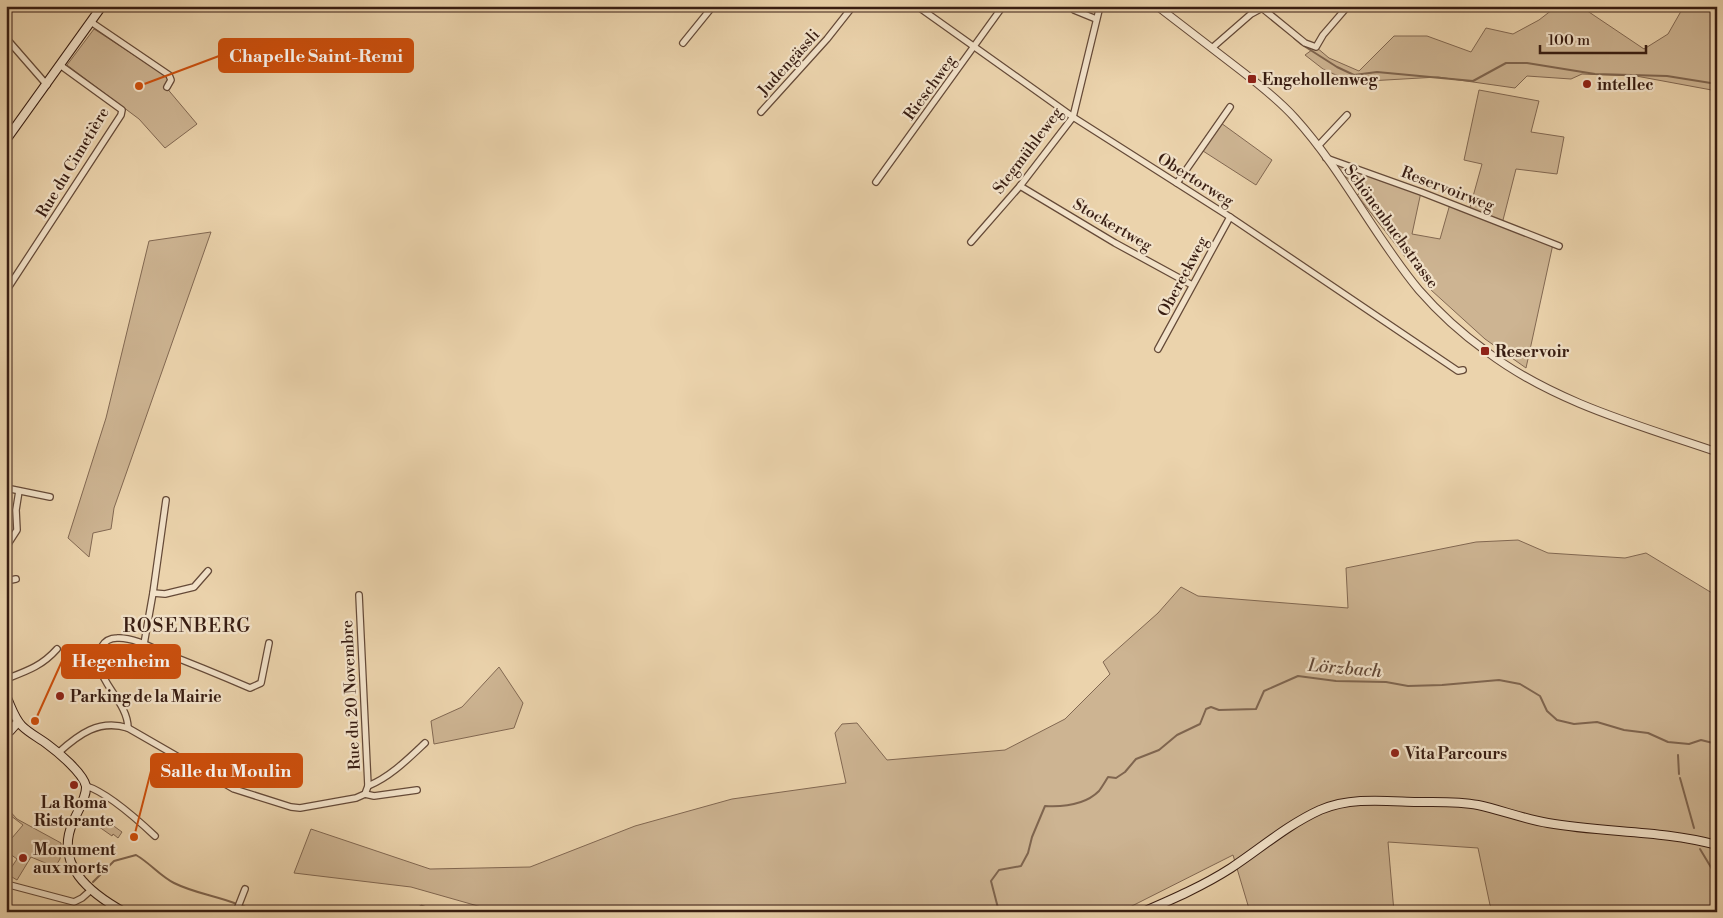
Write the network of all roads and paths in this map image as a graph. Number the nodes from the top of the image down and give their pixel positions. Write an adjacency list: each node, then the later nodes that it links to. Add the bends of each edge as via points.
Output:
1 (102, 6): 11 (main road)
2 (713, 6): 13 (street)
3 (853, 6): 20 (street, Judengässli)
4 (916, 6): 14 (street, Obertorweg)
5 (1003, 6): 14 (street, Rieschweg)
6 (1070, 6): 10 (street)
7 (1100, 6): 10 (street, Stegmühleweg)
8 (1158, 6): 15 (street, Schönenbuchstrasse)
9 (1348, 6): 15 (street, via 1316,48 1305,43 1262,8)
10 (1096, 19): 22 (street, Stegmühleweg)
11 (90, 22): 16 (main road); 18 (street, via 169,75 171,80)
12 (6, 38): 17 (street)
13 (683, 42)
14 (974, 48): 22 (street, Obertorweg); 26 (street, Rieschweg)
15 (1212, 48): 24 (street, Schönenbuchstrasse, via 1295,117)
16 (60, 65): 17 (main road); 33 (street, Rue du Cimetière, via 122,110 121,115)
17 (47, 85): 23 (main road)
18 (167, 87)
19 (1230, 107): 27 (street)
20 (761, 112)
21 (1347, 115): 24 (street)
22 (1073, 117): 27 (street, Obertorweg); 28 (street, Stegmühleweg)
23 (6, 140)
24 (1318, 146): 25 (street, Schönenbuchstrasse)
25 (1326, 158): 31 (street, Reservoirweg); 36 (street, Schönenbuchstrasse, via 1419,290 1485,351 1554,392)
26 (876, 182)
27 (1177, 183): 29 (street, Obertorweg)
28 (1020, 186): 30 (street, Stegmühleweg); 32 (street, Stockertweg)
29 (1230, 217): 32 (street, Obereckweg); 35 (street, Obertorweg, via 1458,371)
30 (971, 242)
31 (1559, 246)
32 (1192, 286): 34 (street, Obereckweg)
33 (6, 290)
34 (1158, 349)
35 (1463, 370)
36 (1717, 452)
37 (6, 488): 38 (street)
38 (19, 491): 39 (street); 41 (street, via 16,530)
39 (50, 497)
40 (166, 500): 45 (street)
41 (6, 547)
42 (208, 571): 45 (street, via 194,587)
43 (16, 579): 44 (street)
44 (6, 580)
45 (153, 594): 48 (street)
46 (359, 595): 59 (street, Rue du 20 Novembre)
47 (269, 643): 48 (street, via 261,683 250,688)
48 (144, 644): 54 (street, via 114,638 107,640 99,651 100,667 127,718)
49 (57, 649): 50 (street, via 47,661)
50 (6, 679)
51 (6, 696): 52 (main road)
52 (18, 722): 53 (main road); 55 (main road); 57 (main road)
53 (6, 724)
54 (128, 728): 57 (street, via 98,726 74,738); 61 (street, via 234,789 291,807 300,808)
55 (6, 732)
56 (425, 742): 59 (street, via 407,760)
57 (58, 753): 58 (main road, via 80,775)
58 (86, 786): 62 (street, via 136,819); 66 (main road, via 71,826 68,846 74,870)
59 (368, 786): 61 (street, Rue du 20 Novembre)
60 (418, 790): 61 (street, via 374,796)
61 (365, 794)
62 (155, 836)
63 (1717, 845): 69 (main road, via 1674,836 1547,823 1477,805 1362,800 1340,803 1319,811 1196,889)
64 (7, 885): 66 (street, via 74,902)
65 (245, 889): 67 (street)
66 (91, 890): 68 (main road)
67 (238, 907)
68 (124, 912)
69 (1143, 912)

